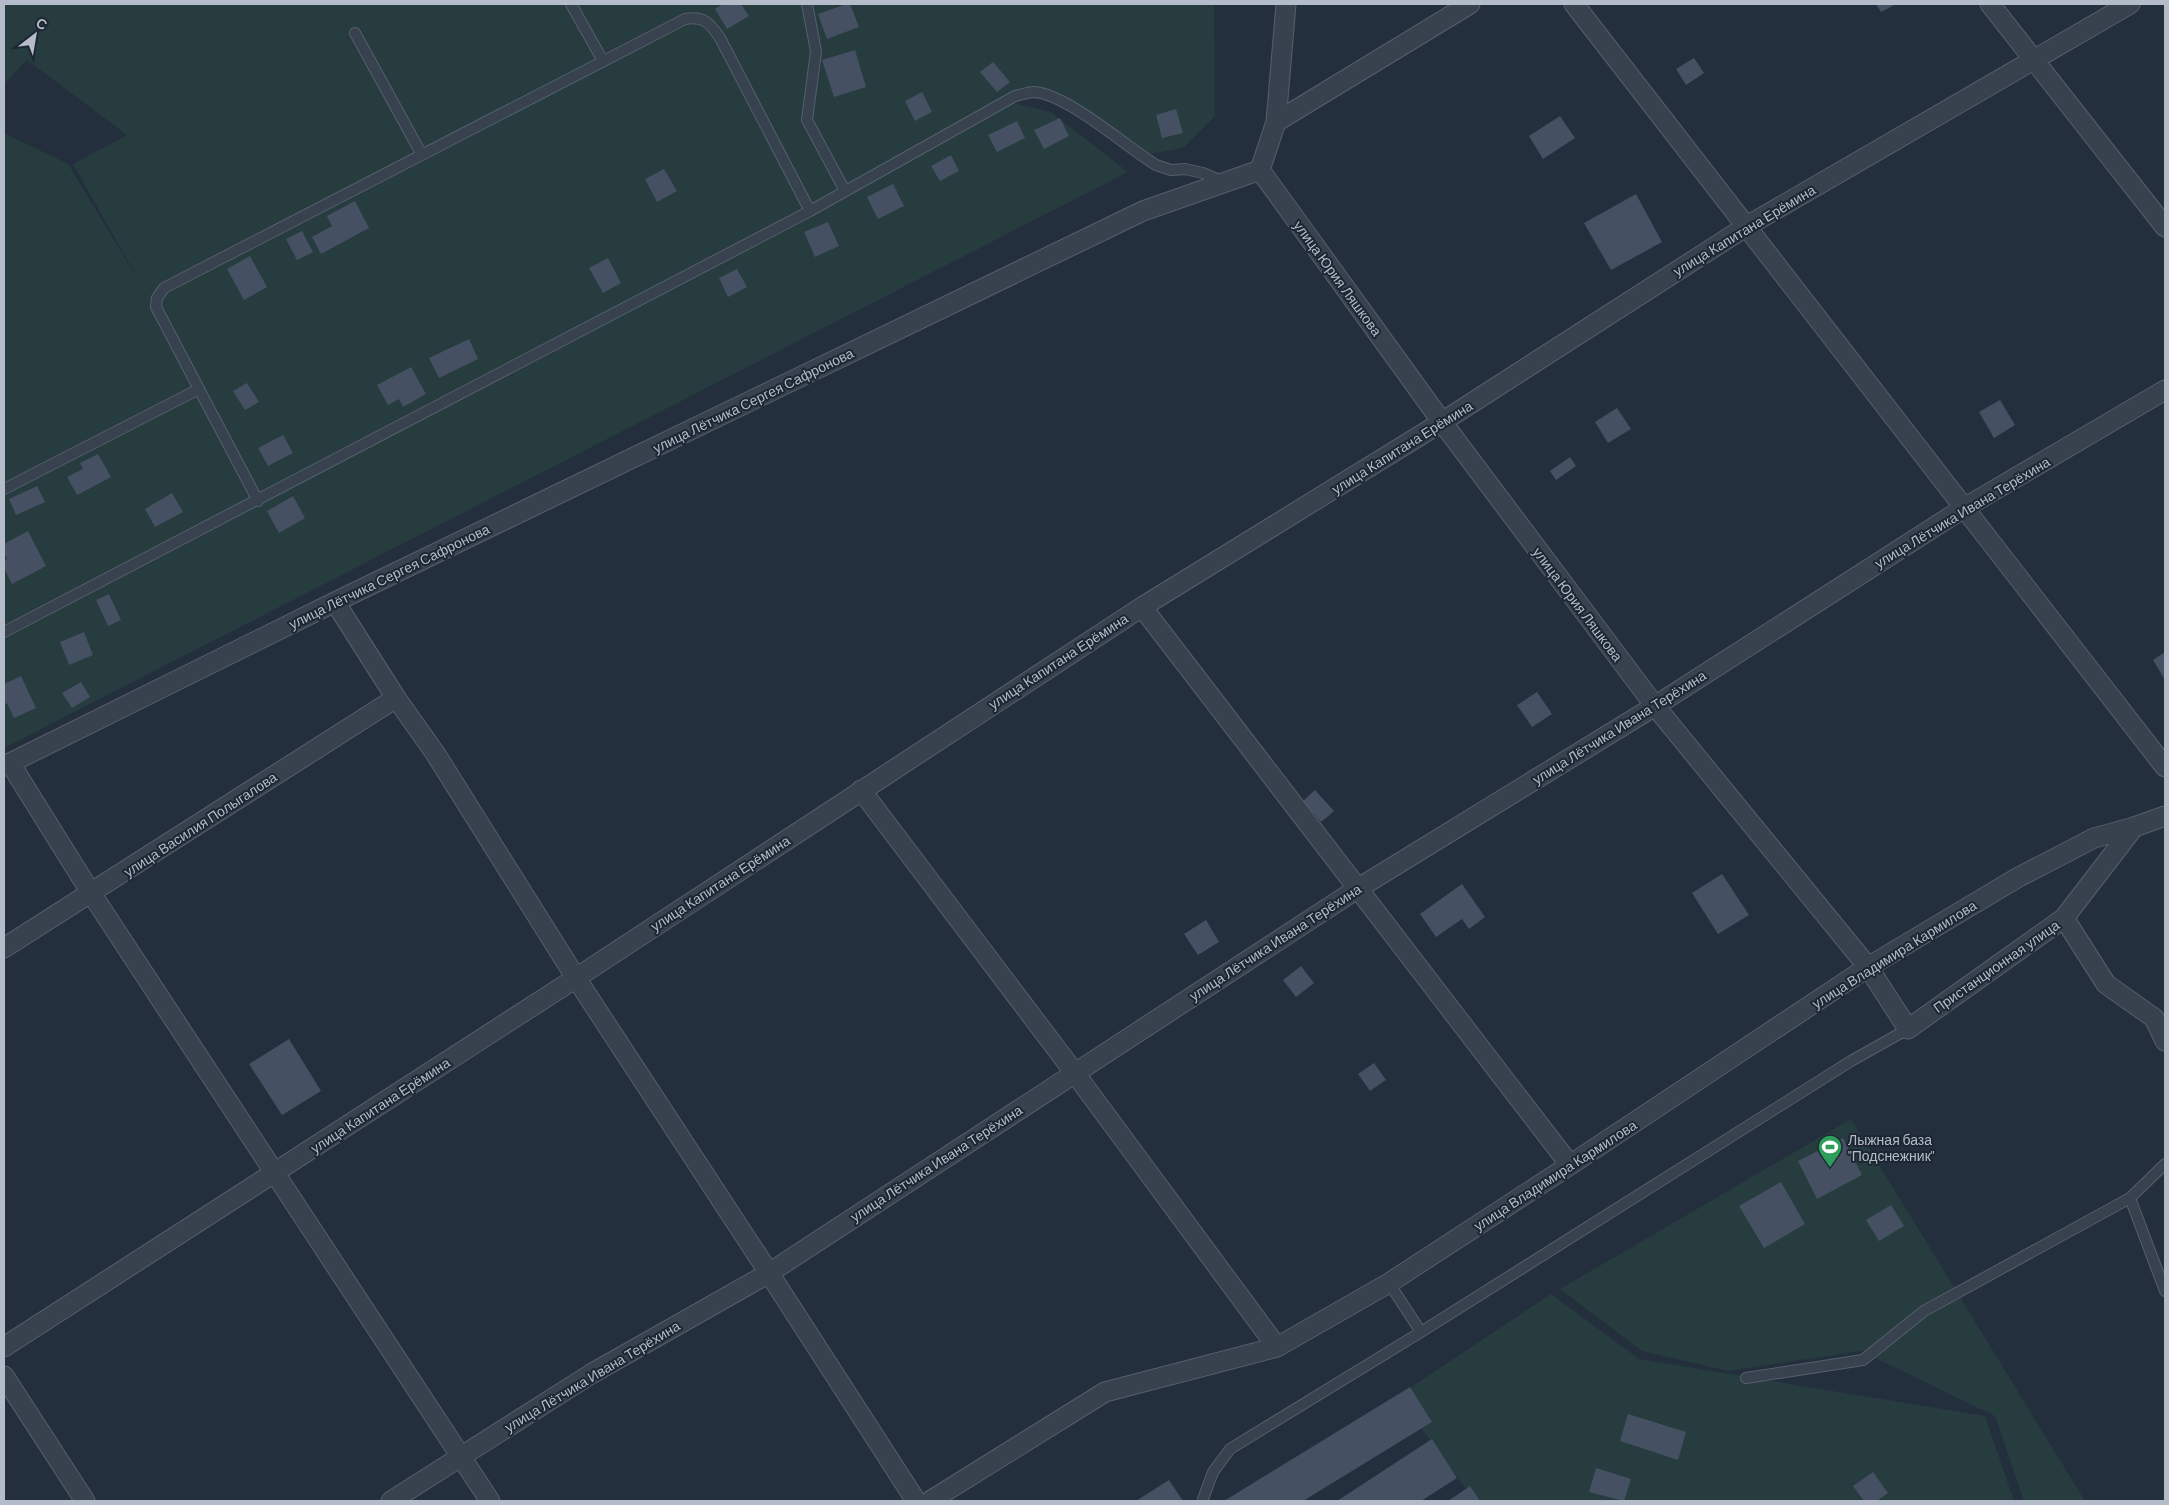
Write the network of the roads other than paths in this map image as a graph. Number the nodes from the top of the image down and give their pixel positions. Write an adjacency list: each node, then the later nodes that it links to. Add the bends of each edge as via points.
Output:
1 (571, 4): 10 (lane)
2 (807, 4): 15 (lane, via 816,51 807,120)
3 (1286, 4): 11 (street)
4 (1470, 4): 11 (street)
5 (1574, 4): 17 (street)
6 (1990, 4): 9 (street)
7 (2130, 4): 9 (street, улица Капитана Ерёмина)
8 (355, 33): 12 (lane)
9 (2035, 59): 17 (street, улица Капитана Ерёмина); 18 (street)
10 (603, 61): 12 (lane); 16 (lane, via 685,18 697,17 709,22)
11 (1276, 122): 13 (street)
12 (422, 155): 19 (lane, via 164,288 156,307)
13 (1260, 170): 14 (street, улица Лётчика Сергея Сафронова); 21 (street, улица Юрия Ляшкова)
14 (1225, 183): 15 (lane, via 1203,172 1171,170 1156,165 1066,102 1032,92 1015,96); 25 (street, улица Лётчика Сергея Сафронова, via 1143,212)
15 (845, 192): 16 (lane)
16 (810, 211): 23 (lane)
17 (1747, 226): 21 (street, улица Капитана Ерёмина); 24 (street)
18 (2165, 227)
19 (199, 389): 22 (lane); 23 (lane)
20 (2165, 390): 24 (street, улица Лётчика Ивана Терёхина)
21 (1442, 422): 26 (street, улица Капитана Ерёмина); 29 (street, улица Юрия Ляшкова)
22 (4, 489)
23 (258, 501): 27 (lane)
24 (1964, 508): 29 (street, улица Лётчика Ивана Терёхина); 31 (street)
25 (335, 602): 28 (street); 30 (street, улица Лётчика Сергея Сафронова)
26 (1142, 607): 32 (street, улица Капитана Ерёмина); 35 (street)
27 (4, 632)
28 (396, 698): 36 (street, улица Василия Полыгалова); 40 (street, via 435,753)
29 (1655, 706): 35 (street, улица Лётчика Ивана Терёхина); 39 (street, улица Юрия Ляшкова)
30 (7, 764): 36 (street)
31 (2165, 766)
32 (861, 790): 40 (street, улица Капитана Ерёмина); 43 (street)
33 (2165, 816): 34 (street, улица Владимира Кармилова)
34 (2134, 828): 37 (street, Пристанционная улица); 39 (street, улица Владимира Кармилова, via 2094,838 2025,874)
35 (1357, 889): 43 (street, улица Лётчика Ивана Терёхина); 45 (street)
36 (91, 893): 38 (street, улица Василия Полыгалова); 46 (street)
37 (2064, 918): 41 (street, Пристанционная улица); 42 (street, via 2106,984 2154,1018)
38 (4, 948)
39 (1868, 967): 41 (street, улица Юрия Ляшкова); 45 (street, улица Владимира Кармилова)
40 (576, 978): 46 (street, улица Капитана Ерёмина); 48 (street)
41 (1908, 1029): 51 (lane, via 1851,1061)
42 (2165, 1041)
43 (1074, 1072): 48 (street, улица Лётчика Ивана Терёхина); 53 (street)
44 (2165, 1164): 47 (lane)
45 (1570, 1165): 49 (street, улица Владимира Кармилова)
46 (275, 1172): 52 (street, улица Капитана Ерёмина); 56 (street)
47 (2130, 1198): 50 (lane); 55 (lane, via 1924,1312 1863,1360)
48 (769, 1272): 56 (street, улица Лётчика Ивана Терёхина, via 591,1374); 61 (street)
49 (1389, 1282): 51 (lane); 53 (street, улица Владимира Кармилова)
50 (2165, 1291)
51 (1421, 1332): 57 (lane, via 1230,1449 1212,1472)
52 (4, 1347)
53 (1277, 1347): 62 (street, улица Владимира Кармилова, via 1105,1392)
54 (4, 1376): 58 (street)
55 (1746, 1378)
56 (461, 1456): 59 (street, улица Лётчика Ивана Терёхина); 60 (street)
57 (1203, 1499)
58 (85, 1501)
59 (391, 1501)
60 (490, 1501)
61 (916, 1501)
62 (930, 1501)

